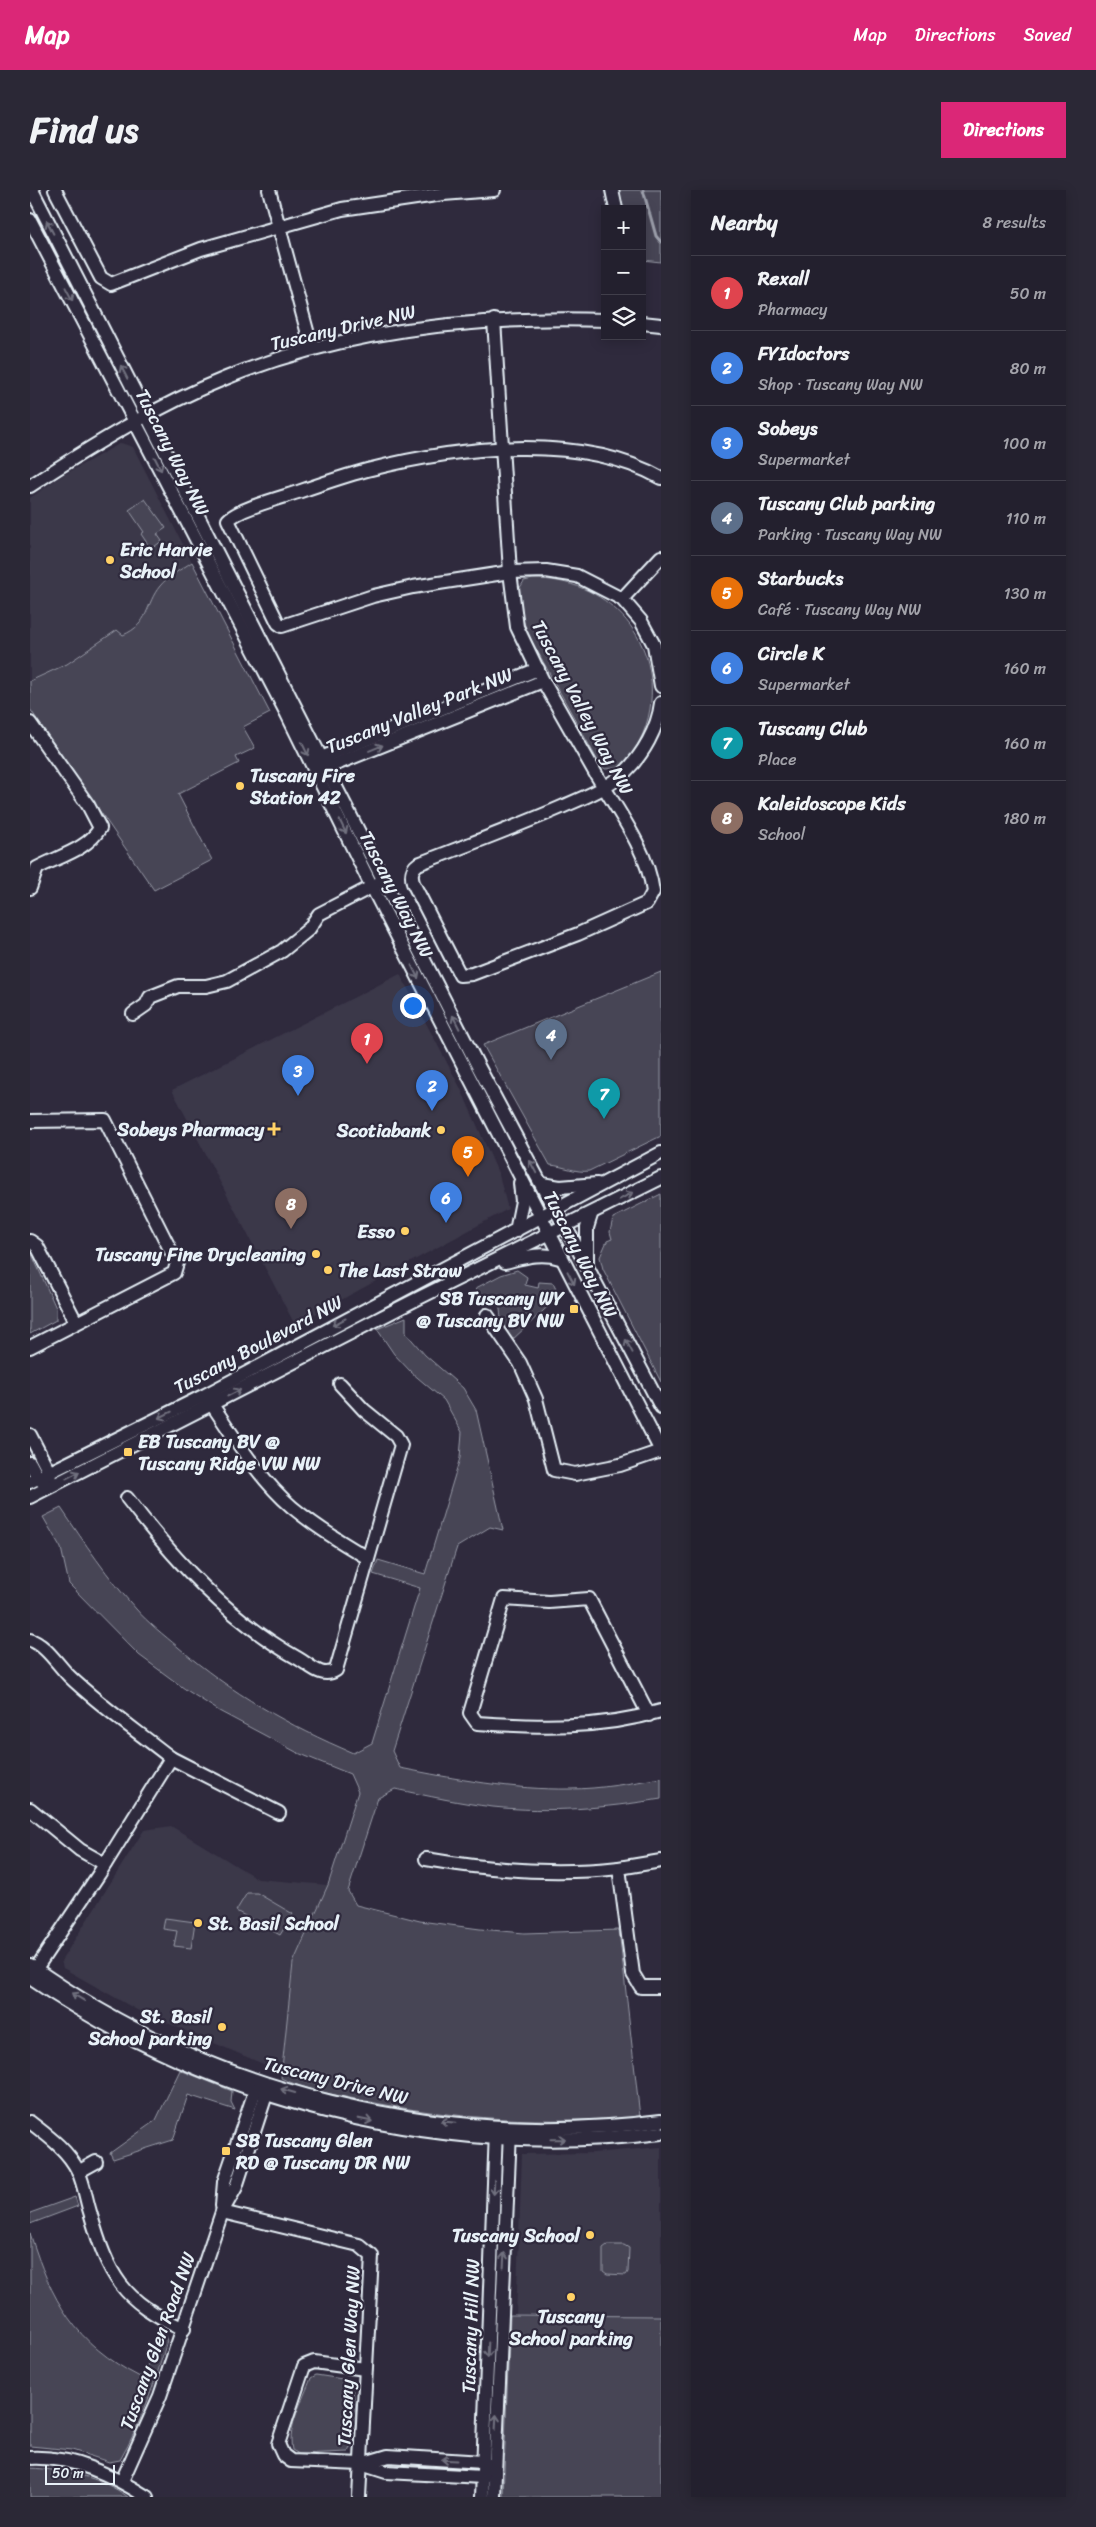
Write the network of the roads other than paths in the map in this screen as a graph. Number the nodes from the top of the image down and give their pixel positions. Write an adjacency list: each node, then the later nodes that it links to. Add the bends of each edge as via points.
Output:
1 (32, 190): 14 (street, Tuscany Way NW, one-way to 1)
2 (56, 190): 8 (street, via 101,278 111,284 201,249)
3 (269, 190): 8 (street)
4 (494, 190): 8 (street, via 342,209)
5 (612, 190): 6 (street)
6 (615, 205)
7 (30, 220): 14 (street, Tuscany Way NW, one-way to 14)
8 (279, 226): 13 (street)
9 (494, 320): 10 (street, Tuscany Drive NW); 13 (street, Tuscany Drive NW, via 405,329); 15 (street, Tuscany Valley Way NW)
10 (601, 320)
11 (646, 323): 12 (street)
12 (661, 325)
13 (312, 349): 14 (street, Tuscany Drive NW, via 227,378)
14 (141, 418): 17 (street, Tuscany Drive NW); 26 (street, Tuscany Way NW)
15 (503, 449): 16 (street, via 559,450 606,457 642,468); 19 (street, Tuscany Valley Way NW); 19 (street, via 447,455 367,470 269,501 234,516 228,524 278,623 288,626 381,594)
16 (661, 478)
17 (30, 486)
18 (661, 557): 20 (street)
19 (510, 572): 20 (street, via 546,571 577,576); 21 (street, Tuscany Valley Way NW, via 517,627)
20 (622, 598): 22 (street, via 654,644)
21 (540, 675): 26 (street, Tuscany Valley Park NW); 27 (street, Tuscany Valley Way NW)
22 (661, 686)
23 (661, 703): 24 (street)
24 (661, 707): 27 (street, via 642,751 624,772)
25 (30, 723): 29 (street, via 88,805 100,828 94,839 85,845 37,868)
26 (320, 764): 28 (street, Tuscany Way NW)
27 (604, 787): 27 (street, Tuscany Valley Way NW, via 416,866 412,871 413,883 458,972 466,976 578,934 647,903 654,892 649,870)
28 (378, 884): 30 (street, via 319,914 309,929 282,951 227,981 206,986 178,986 150,997 146,1005); 33 (street, Tuscany Way NW, one-way to 33); 35 (street, Tuscany Way NW, one-way to 28)
29 (30, 888)
30 (133, 1014)
31 (30, 1121): 48 (street, via 106,1120 177,1263 174,1273)
32 (661, 1153): 36 (street, Tuscany Boulevard NW)
33 (520, 1178): 39 (street, Tuscany Way NW); 41 (street, via 522,1201)
34 (661, 1178): 38 (street, Tuscany Boulevard NW, one-way to 34)
35 (542, 1184): 36 (street, via 560,1188); 37 (street, Tuscany Way NW)
36 (605, 1184): 37 (street, Tuscany Boulevard NW)
37 (556, 1210): 39 (street, Tuscany Boulevard NW); 40 (street, Tuscany Way NW)
38 (590, 1215): 40 (street, Tuscany Boulevard NW); 45 (street)
39 (541, 1218): 41 (street, Tuscany Boulevard NW); 42 (street, Tuscany Way NW)
40 (566, 1226): 42 (street, Tuscany Boulevard NW); 45 (street, Tuscany Way NW)
41 (516, 1231): 51 (street, Tuscany Boulevard NW, one-way to 51, via 382,1299)
42 (549, 1234): 44 (street, Tuscany Way NW); 46 (street, Tuscany Boulevard NW)
43 (30, 1242): 48 (street, via 37,1246)
44 (560, 1258): 46 (street, via 534,1254); 54 (street, Tuscany Way NW, one-way to 54)
45 (587, 1267): 52 (street, Tuscany Way NW, one-way to 45)
46 (478, 1268): 51 (street, Tuscany Boulevard NW, one-way to 46)
47 (487, 1315): 54 (street, via 520,1363 536,1399 554,1470 575,1474 620,1465)
48 (76, 1322): 49 (street)
49 (30, 1347)
50 (340, 1384): 60 (street, via 364,1410 396,1436 401,1445)
51 (208, 1400): 56 (street, Tuscany Boulevard NW, one-way to 56); 57 (street, Tuscany Boulevard NW, one-way to 51); 60 (street, via 234,1440 292,1507 331,1537)
52 (661, 1407)
53 (30, 1435): 56 (street)
54 (661, 1451)
55 (30, 1463): 56 (street)
56 (39, 1478): 57 (street)
57 (50, 1487): 58 (street, Tuscany Boulevard NW)
58 (30, 1497)
59 (126, 1498): 60 (street, via 160,1542 206,1591 246,1626 322,1674 336,1670)
60 (368, 1558)
61 (30, 1640): 63 (street, via 37,1642 98,1702)
62 (655, 1713): 62 (street, via 593,1725 540,1727 477,1723 470,1713 504,1599 549,1602 589,1599)
63 (171, 1758): 65 (street); 68 (street)
64 (30, 1809): 68 (street, via 80,1850)
65 (279, 1813)
66 (426, 1859): 69 (street, via 503,1869)
67 (661, 1861): 69 (street)
68 (105, 1864): 70 (street)
69 (619, 1868): 71 (street, via 633,1974 641,1988)
70 (31, 1972): 72 (street, Tuscany Drive NW, via 150,2036)
71 (661, 1987)
72 (262, 2090): 75 (street, Tuscany Drive NW); 80 (street, Tuscany Glen Road NW, via 224,2182)
73 (661, 2121): 76 (street, Tuscany Drive NW)
74 (30, 2122): 79 (street, via 52,2139)
75 (496, 2132): 76 (street, Tuscany Drive NW); 84 (street, Tuscany Hill NW, one-way to 84)
76 (510, 2133): 77 (street, Tuscany Drive NW, one-way to 77, via 588,2139); 86 (street, Tuscany Hill NW, one-way to 76)
77 (661, 2133)
78 (96, 2162): 79 (street)
79 (78, 2172): 81 (street, via 104,2257 119,2284 138,2305)
80 (222, 2212): 81 (street, Tuscany Glen Road NW); 82 (street, Tuscany Glen Way NW, via 359,2245 372,2256)
81 (184, 2330): 87 (street, Tuscany Glen Road NW, via 154,2412)
82 (366, 2369): 85 (street, Tuscany Glen Way NW); 85 (street, via 314,2362 304,2366 278,2444 283,2455 291,2461)
83 (30, 2458): 87 (street, via 83,2464)
84 (483, 2462): 85 (street, one-way to 85, via 388,2456); 86 (street)
85 (361, 2464): 86 (street, via 386,2472); 89 (street, Tuscany Glen Way NW)
86 (488, 2474): 90 (street, Tuscany Hill NW); 91 (street, Tuscany Hill NW)
87 (122, 2481): 88 (street)
88 (147, 2497)
89 (359, 2497)
90 (482, 2497)
91 (494, 2497)

